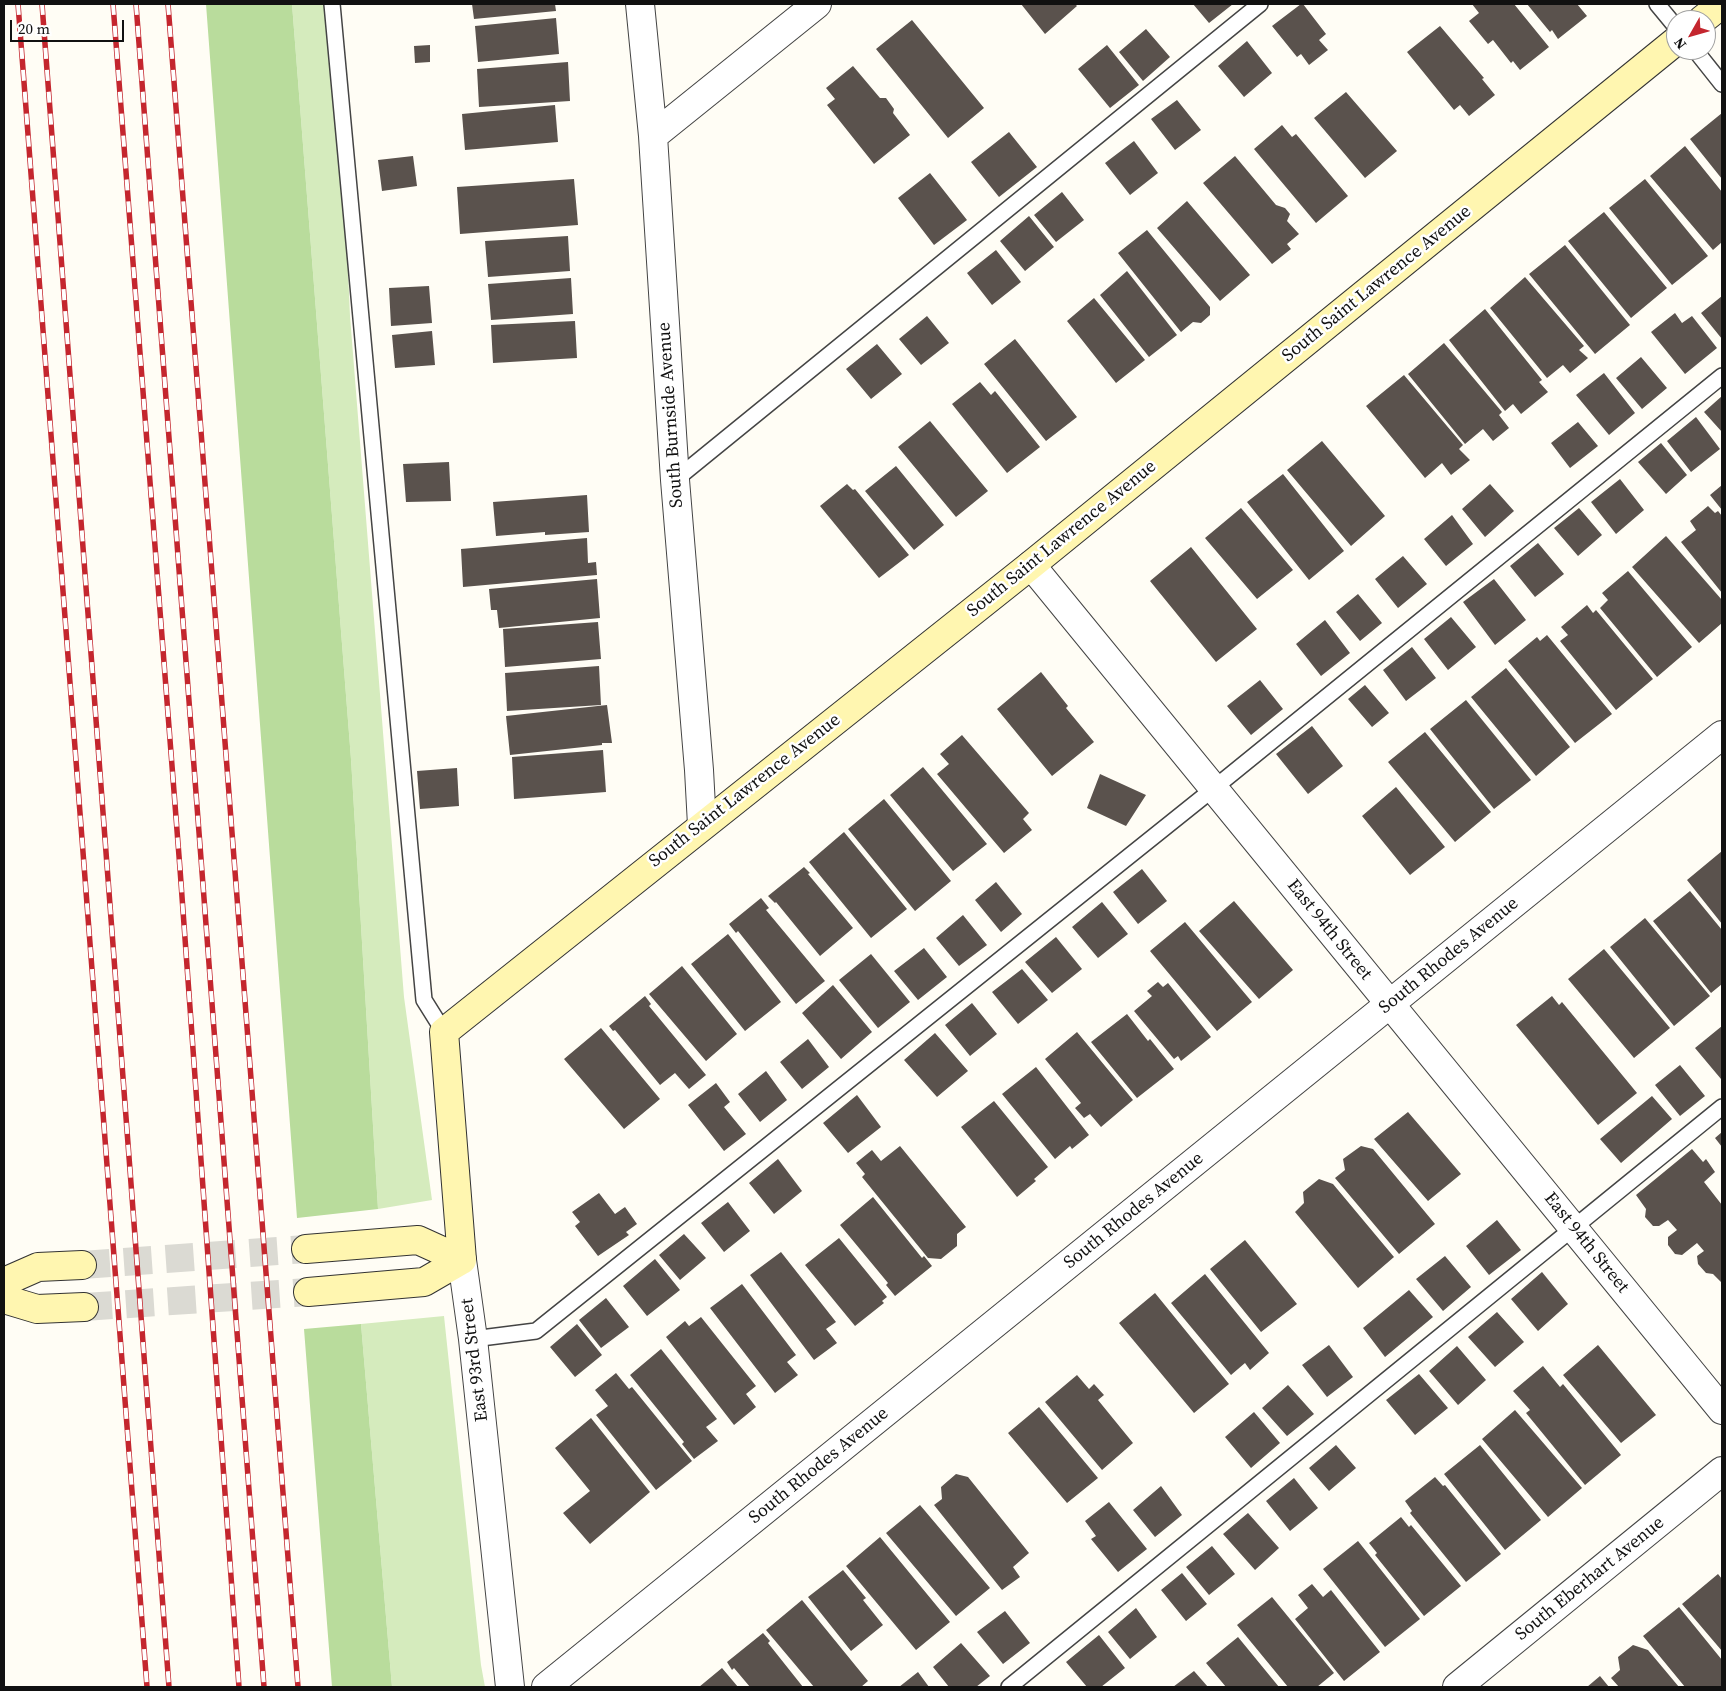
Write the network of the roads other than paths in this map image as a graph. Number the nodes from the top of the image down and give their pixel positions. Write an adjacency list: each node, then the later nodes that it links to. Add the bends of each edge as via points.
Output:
1 (332, 4): 18 (lane, via 423,994)
2 (640, 4): 10 (street, South Burnside Avenue)
3 (817, 4): 10 (street)
4 (1260, 4): 12 (lane)
5 (1657, 4): 6 (lane)
6 (1666, 15)
7 (1666, 49): 13 (street, South Saint Lawrence Avenue)
8 (1703, 60): 9 (lane)
9 (1722, 84)
10 (653, 136): 12 (street, South Burnside Avenue)
11 (1722, 376): 15 (lane)
12 (675, 480): 16 (street, South Burnside Avenue)
13 (1031, 565): 15 (street, East 94th Street); 16 (street, South Saint Lawrence Avenue)
14 (1722, 735): 17 (street, South Rhodes Avenue)
15 (1213, 789): 17 (street, East 94th Street); 28 (lane, via 536,1331)
16 (702, 826): 18 (street, South Saint Lawrence Avenue)
17 (1390, 1004): 20 (street, East 94th Street); 32 (street, South Rhodes Avenue)
18 (444, 1032): 22 (street, East 93rd Street)
19 (1722, 1107): 20 (lane)
20 (1573, 1228): 29 (street, East 94th Street); 33 (lane)
21 (306, 1250): 22 (street, via 418,1240)
22 (462, 1260): 25 (street, via 424,1282); 28 (street, East 93rd Street)
23 (82, 1265): 24 (street, via 38,1267)
24 (4, 1282)
25 (308, 1292)
26 (4, 1299): 27 (street, via 37,1309)
27 (84, 1307)
28 (473, 1339): 31 (street, East 93rd Street)
29 (1722, 1410)
30 (1722, 1471): 34 (street, South Eberhart Avenue)
31 (510, 1687)
32 (546, 1687)
33 (1009, 1687)
34 (1457, 1687)

